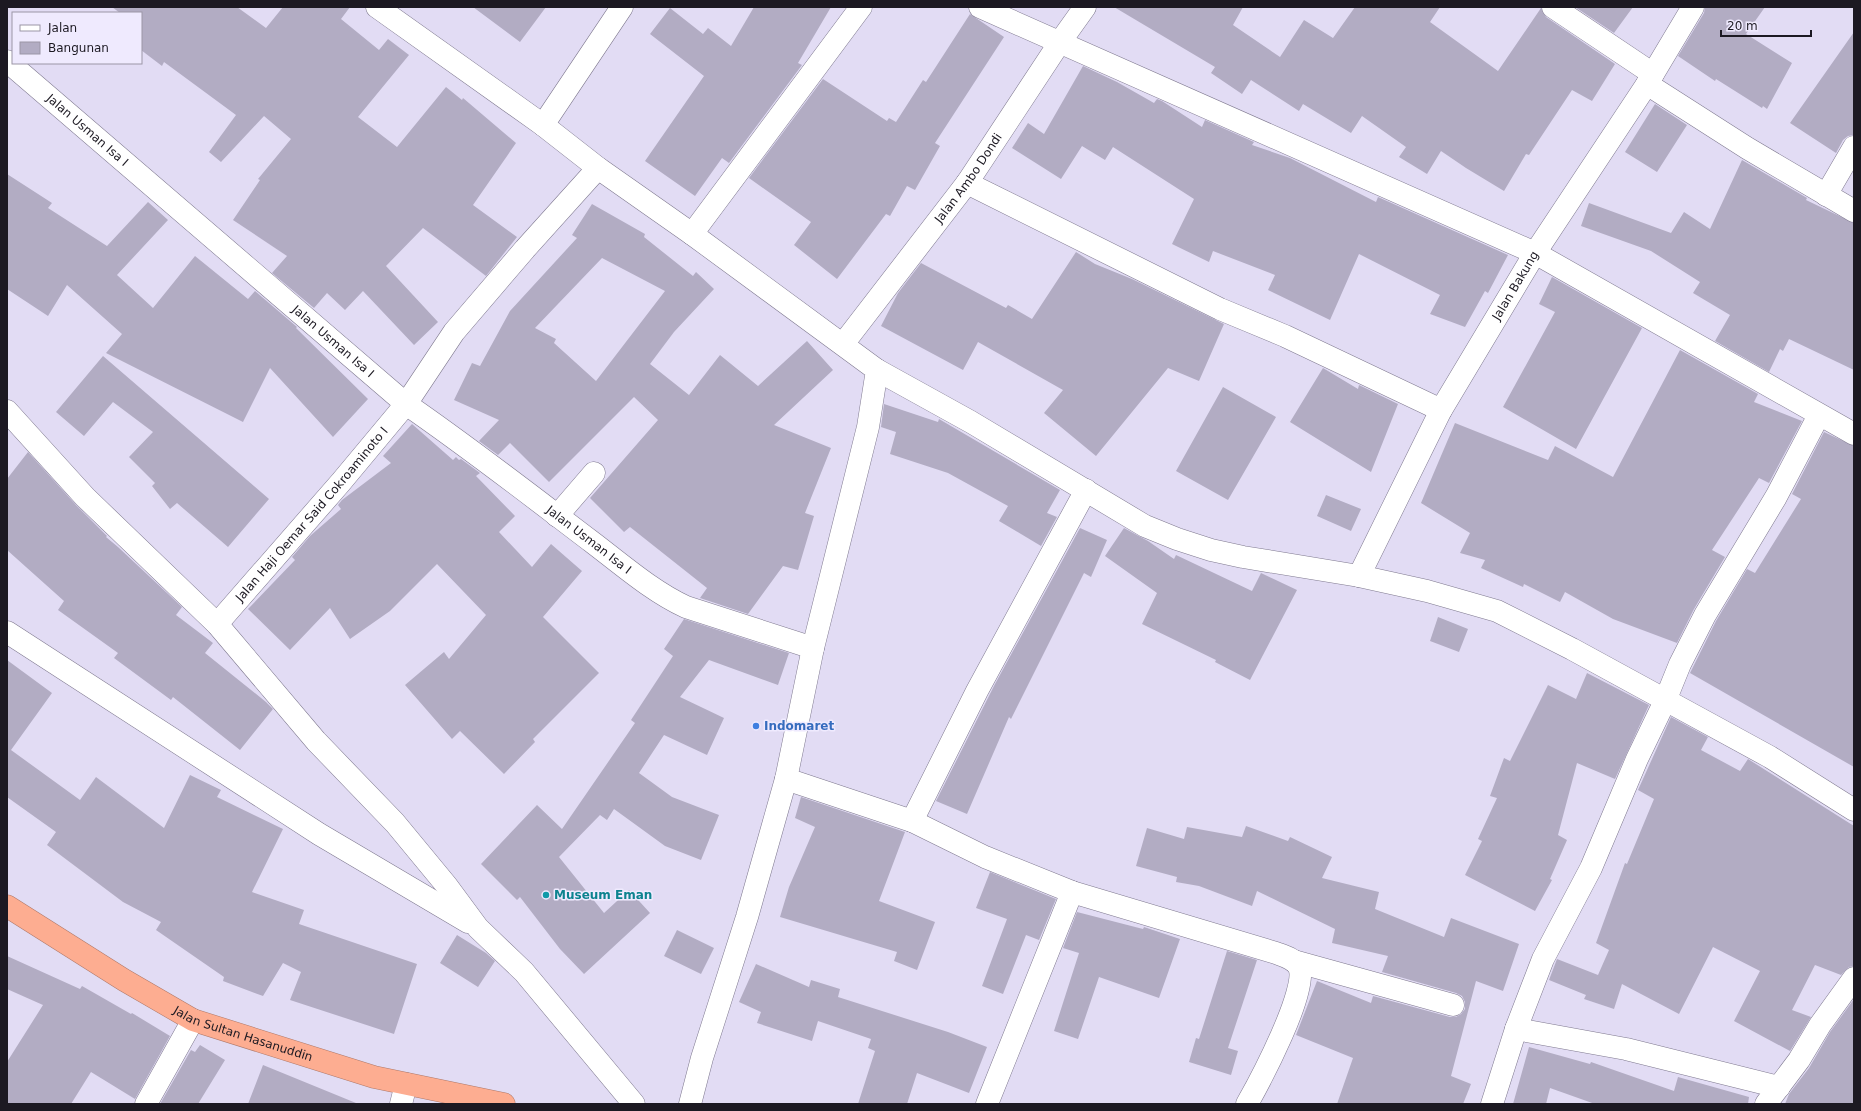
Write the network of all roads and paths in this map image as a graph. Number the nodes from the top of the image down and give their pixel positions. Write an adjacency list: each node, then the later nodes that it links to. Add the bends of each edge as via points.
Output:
1 (377, 7): 11 (street)
2 (622, 7): 11 (street)
3 (860, 7): 17 (street)
4 (980, 7): 8 (street)
5 (1085, 7): 8 (street, Jalan Ambo Dondi)
6 (1553, 7): 10 (street)
7 (1693, 7): 10 (street, Jalan Bakung)
8 (1060, 42): 14 (street, Jalan Ambo Dondi); 18 (street)
9 (7, 61): 21 (street, Jalan Usman Isa I)
10 (1650, 79): 15 (street, via 1747,148); 18 (street, Jalan Bakung)
11 (543, 126): 13 (street)
12 (1854, 147): 15 (street)
13 (598, 168): 17 (street); 21 (street, Jalan Haji Oemar Said Cokroaminoto I, via 525,248 454,332)
14 (967, 183): 19 (street, Jalan Ambo Dondi); 22 (street, via 1220,309 1285,336)
15 (1826, 195): 16 (street)
16 (1854, 211)
17 (692, 234): 19 (street)
18 (1535, 253): 22 (street, Jalan Bakung); 24 (street)
19 (843, 344): 20 (street)
20 (876, 370): 27 (street, via 977,425); 32 (street, via 868,427)
21 (406, 404): 28 (street, Jalan Usman Isa I, via 460,441); 30 (street, Jalan Haji Oemar Said Cokroaminoto I)
22 (1441, 410): 29 (street, Jalan Bakung)
23 (7, 411): 30 (street, via 85,497)
24 (1819, 415): 25 (street); 33 (street, via 1776,497 1705,615)
25 (1854, 434)
26 (594, 473): 28 (street)
27 (1086, 490): 29 (street, via 1145,526 1211,550); 36 (street, via 977,691)
28 (557, 516): 32 (street, Jalan Usman Isa I, via 675,602)
29 (1358, 576): 33 (street, via 1427,591 1497,611)
30 (217, 624): 39 (street, via 316,741 395,823)
31 (7, 632): 39 (street, via 319,834)
32 (813, 648): 34 (street)
33 (1665, 700): 35 (street, via 1770,757); 44 (street, via 1591,868 1543,959)
34 (786, 779): 36 (street); 50 (street)
35 (1854, 810)
36 (912, 820): 37 (street, via 984,857)
37 (1072, 892): 40 (street, via 1268,950); 51 (street)
38 (7, 906): 43 (highway, Jalan Sultan Hasanuddin)
39 (478, 928): 49 (street, via 524,972)
40 (1294, 961): 42 (street); 52 (street, via 1300,974 1296,998 1264,1072)
41 (1854, 978): 46 (street)
42 (1453, 1005)
43 (193, 1020): 45 (highway, Jalan Sultan Hasanuddin, via 374,1077); 47 (street)
44 (1516, 1029): 46 (street, via 1626,1049); 53 (street)
45 (404, 1094): 48 (highway, Jalan Sultan Hasanuddin)
46 (1773, 1096)
47 (146, 1104)
48 (504, 1104)
49 (634, 1104)
50 (690, 1104)
51 (987, 1104)
52 (1247, 1104)
53 (1492, 1104)

